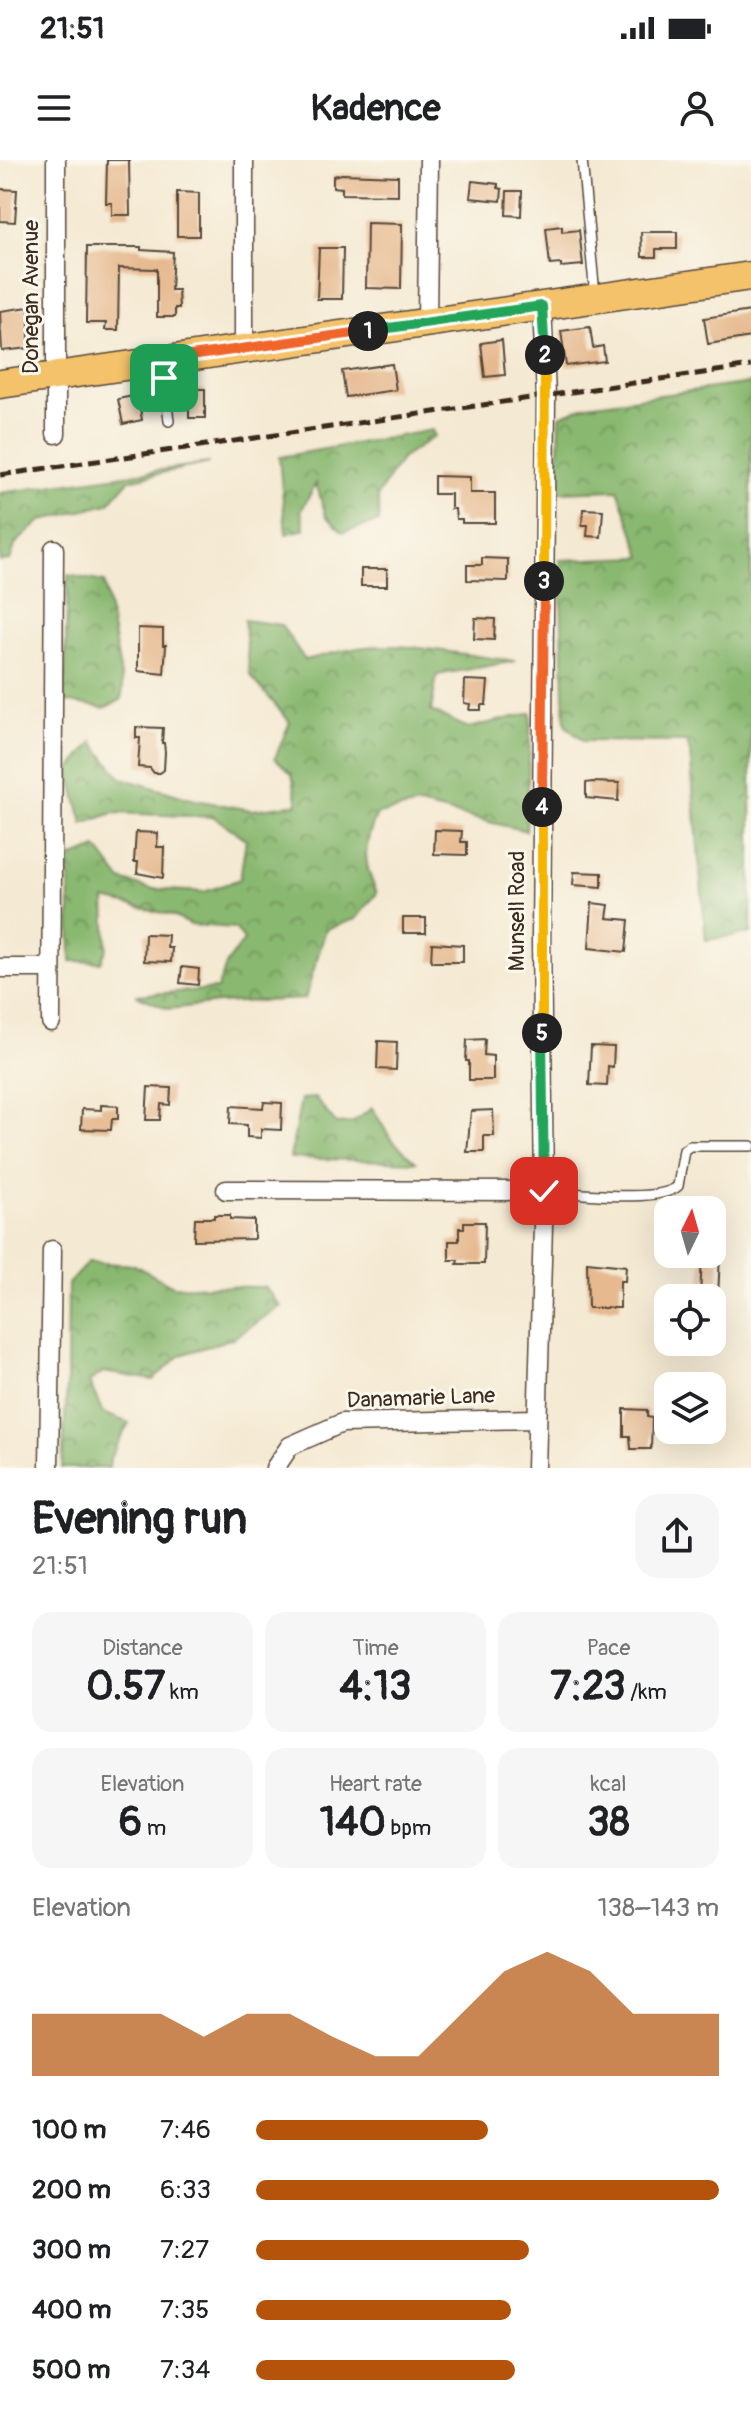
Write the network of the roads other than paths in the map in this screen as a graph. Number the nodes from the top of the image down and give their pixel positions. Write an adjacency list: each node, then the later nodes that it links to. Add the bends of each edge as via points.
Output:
1 (56, 160): 11 (street, Donegan Avenue)
2 (244, 160): 9 (street)
3 (429, 160): 8 (street)
4 (582, 160): 6 (lane)
5 (751, 276): 6 (main road)
6 (596, 298): 7 (main road)
7 (542, 306): 8 (main road); 21 (street, Munsell Road)
8 (427, 322): 9 (main road)
9 (244, 349): 10 (main road)
10 (162, 360): 11 (main road); 13 (lane)
11 (55, 376): 12 (main road); 14 (street, Donegan Avenue)
12 (0, 384)
13 (169, 421)
14 (56, 434)
15 (54, 549): 17 (street)
16 (0, 968): 17 (street)
17 (50, 968): 18 (street)
18 (51, 1022)
19 (751, 1146): 21 (lane, via 690,1146 684,1150 678,1186 666,1194)
20 (226, 1190): 21 (street)
21 (544, 1191): 23 (street, Munsell Road)
22 (52, 1250): 24 (street)
23 (537, 1419): 25 (street, Danamarie Lane, via 342,1423 290,1446); 26 (street, Munsell Road)
24 (49, 1468)
25 (275, 1468)
26 (536, 1468)

